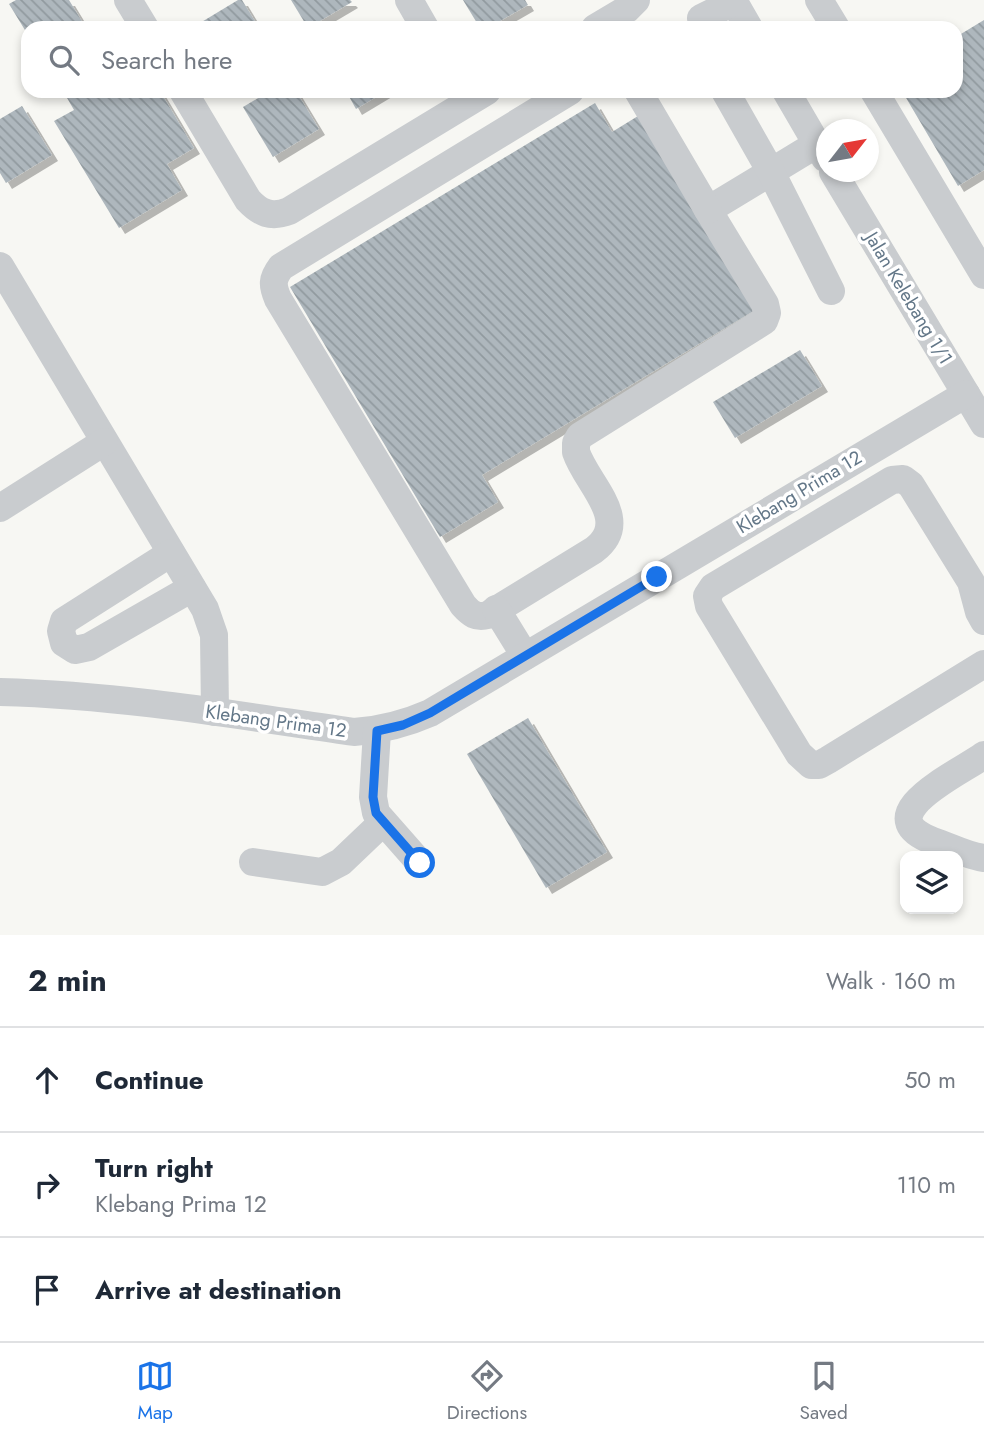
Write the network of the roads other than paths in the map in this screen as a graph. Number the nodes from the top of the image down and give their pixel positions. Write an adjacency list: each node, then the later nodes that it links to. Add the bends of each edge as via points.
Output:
1 (128, 0): 5 (street)
2 (409, 0): 6 (street)
3 (819, 0): 9 (street)
4 (733, 1): 7 (street); 8 (street)
5 (141, 21)
6 (421, 21)
7 (705, 21)
8 (745, 21)
9 (832, 21)
10 (187, 98): 11 (street, via 248,200 272,215 310,198)
11 (467, 98)
12 (559, 98): 31 (street, via 281,267 274,276 278,299 463,606 479,617)
13 (642, 98): 21 (street)
14 (729, 98): 19 (street)
15 (790, 98): 17 (street)
16 (878, 98): 23 (street)
17 (816, 142)
18 (816, 154): 19 (street)
19 (771, 172): 21 (street); 24 (street)
20 (840, 182): 25 (street, Jalan Kelebang 1/1)
21 (708, 210): 31 (street, via 765,304 764,320 580,436 576,452 611,520 609,534 594,550)
22 (0, 266): 27 (street)
23 (984, 275)
24 (831, 291)
25 (966, 394): 26 (street, Jalan Kelebang 1/1); 33 (street, Klebang Prima 12)
26 (984, 424)
27 (104, 442): 28 (street); 29 (street)
28 (0, 508)
29 (171, 553): 30 (street); 30 (street, via 64,621 64,643 75,650 89,647)
30 (192, 588): 36 (street, via 214,635)
31 (496, 610): 33 (street)
32 (984, 621): 34 (street, via 971,582 911,485 898,478 713,587 707,596 799,754 811,765 828,760)
33 (525, 656): 37 (street, Klebang Prima 12, via 430,713)
34 (984, 664)
35 (0, 692): 36 (street, Klebang Prima 12)
36 (215, 712): 37 (street, Klebang Prima 12, via 354,732)
37 (377, 731): 39 (street, via 373,797)
38 (984, 755): 40 (street, via 930,788 909,816 910,825 924,837)
39 (383, 822): 41 (street, via 341,862 322,872); 42 (street)
40 (984, 858)
41 (253, 862)
42 (420, 863)

